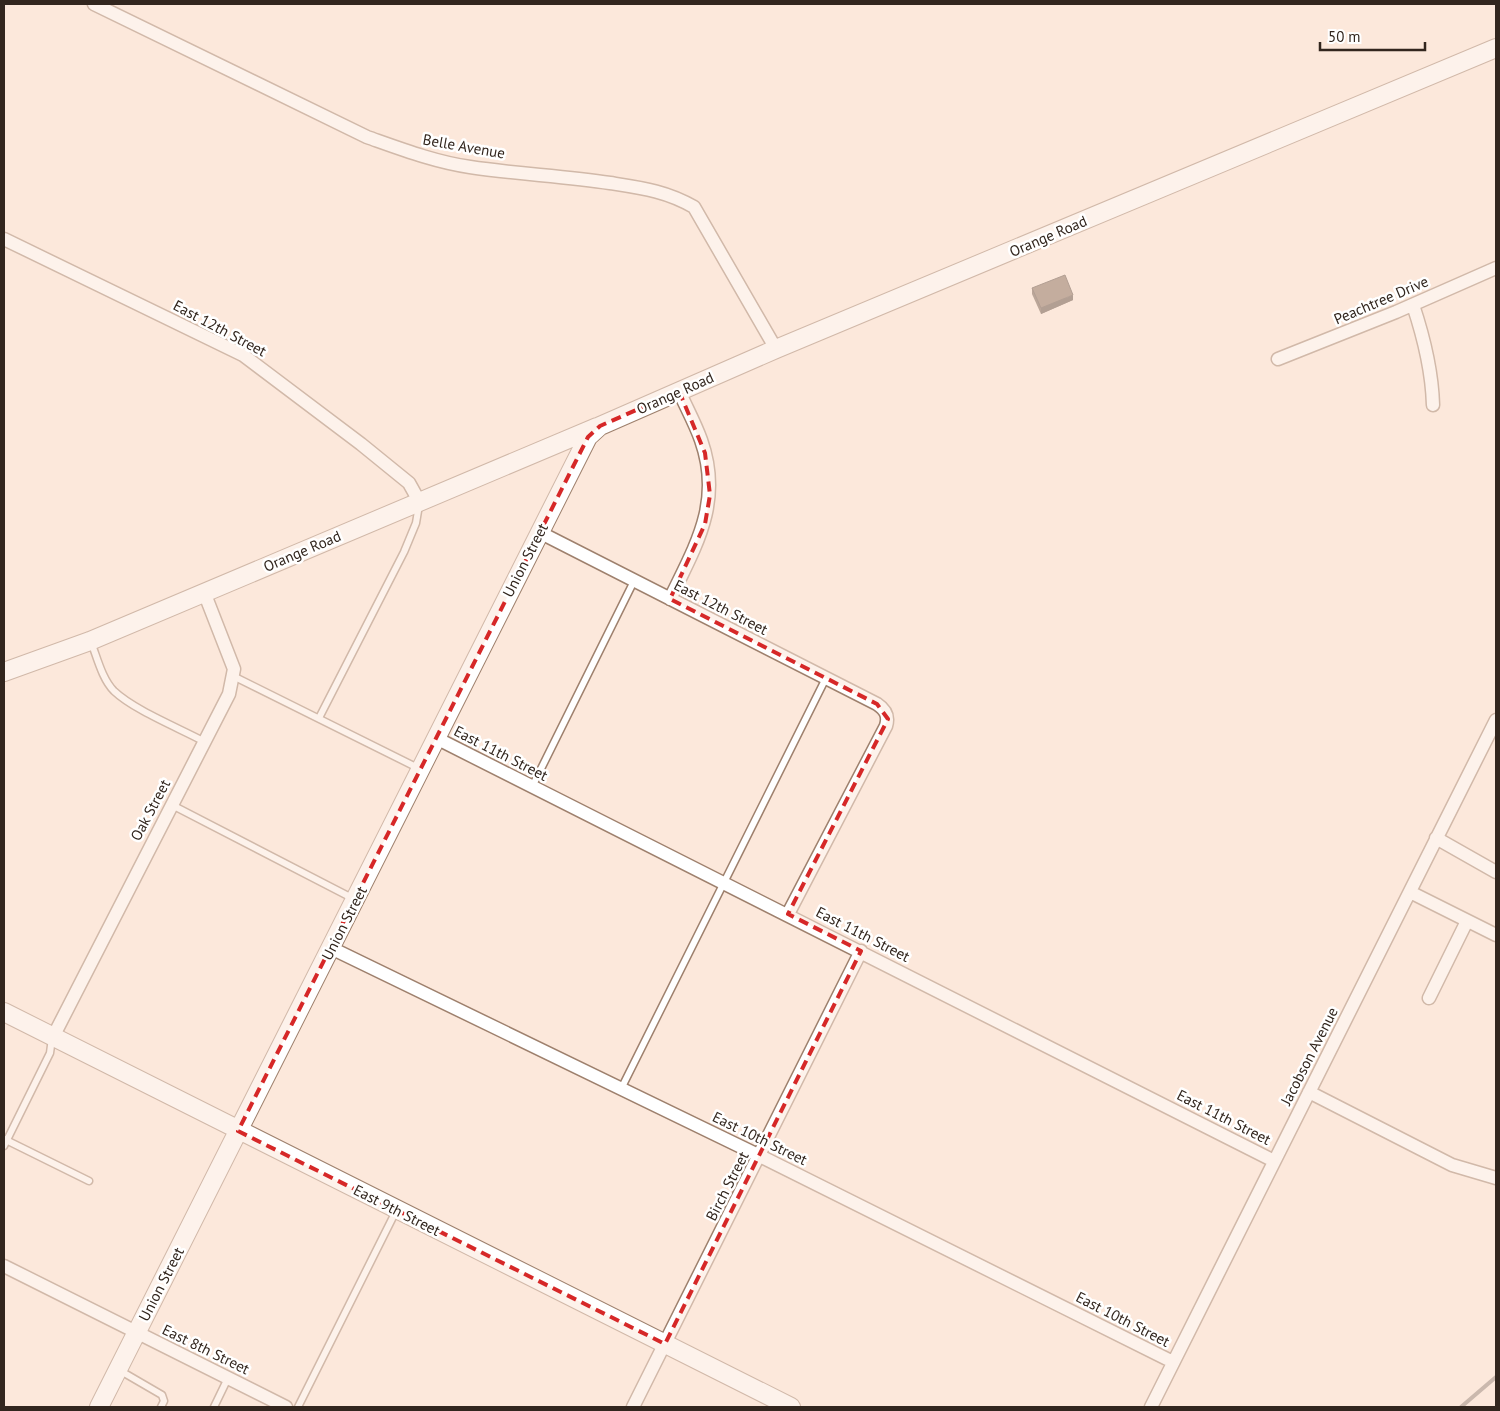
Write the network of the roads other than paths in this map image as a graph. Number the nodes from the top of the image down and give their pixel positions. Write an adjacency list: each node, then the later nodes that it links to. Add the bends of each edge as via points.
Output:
1 (94, 4): 6 (street, Belle Avenue, via 367,137 415,155 469,167 562,176 659,191 679,199 694,208)
2 (1496, 48): 6 (main road, Orange Road)
3 (4, 239): 11 (street, East 12th Street, via 242,355 361,444 408,483)
4 (1496, 268): 5 (street, Peachtree Drive)
5 (1413, 304): 7 (street, Peachtree Drive); 9 (street, via 1426,346)
6 (776, 349): 8 (main road, Orange Road)
7 (1278, 359)
8 (679, 391): 10 (main road, Orange Road); 15 (street, via 706,454 710,495 705,524)
9 (1434, 404)
10 (594, 432): 11 (main road, Orange Road); 12 (main road, Union Street)
11 (419, 501): 14 (main road, Orange Road); 20 (lane, via 416,523 404,552)
12 (539, 532): 13 (street, East 12th Street); 22 (main road, Union Street)
13 (634, 581): 15 (street, East 12th Street); 25 (lane)
14 (204, 592): 16 (main road, Orange Road); 18 (street, Oak Street, via 234,669)
15 (670, 599): 19 (street, East 12th Street)
16 (90, 641): 17 (main road, Orange Road); 23 (lane, via 114,691)
17 (4, 672)
18 (233, 676): 20 (lane); 23 (street, Oak Street, via 229,694)
19 (826, 678): 29 (lane); 32 (street, East 12th Street, via 877,704 886,712 888,719)
20 (319, 718): 24 (lane)
21 (1496, 720): 27 (street, Jacobson Avenue)
22 (436, 738): 24 (main road, Union Street); 25 (street, East 11th Street)
23 (205, 742): 26 (street, Oak Street)
24 (421, 769): 31 (main road, Union Street)
25 (532, 787): 29 (street, East 11th Street)
26 (171, 804): 31 (lane); 39 (street, Oak Street)
27 (1436, 838): 28 (street); 30 (street, Jacobson Avenue)
28 (1496, 872)
29 (724, 882): 32 (street, East 11th Street); 40 (lane)
30 (1410, 892): 33 (street); 41 (street, Jacobson Avenue)
31 (356, 900): 35 (main road, Union Street)
32 (788, 914): 36 (street, East 11th Street)
33 (1468, 921): 34 (street); 37 (street)
34 (1496, 935)
35 (331, 948): 40 (street, East 10th Street); 42 (main road, Union Street)
36 (860, 951): 44 (street, Birch Street); 45 (street, East 11th Street)
37 (1429, 998)
38 (4, 1012): 39 (main road, East 9th Street)
39 (53, 1037): 42 (main road, East 9th Street); 43 (lane, via 50,1052)
40 (621, 1089): 44 (street, East 10th Street)
41 (1309, 1092): 45 (street, Jacobson Avenue); 46 (street, via 1452,1165)
42 (238, 1131): 48 (main road, East 9th Street); 50 (main road, Union Street)
43 (5, 1142): 47 (lane)
44 (760, 1156): 51 (street, Birch Street); 52 (street, East 10th Street)
45 (1274, 1161): 52 (street, Jacobson Avenue)
46 (1496, 1178)
47 (89, 1181)
48 (396, 1210): 51 (main road, East 9th Street); 59 (lane)
49 (4, 1266): 50 (street, East 8th Street)
50 (136, 1333): 53 (main road, Union Street); 54 (street, East 8th Street)
51 (665, 1344): 60 (street, Birch Street); 61 (main road, East 9th Street)
52 (1173, 1362): 62 (street, Jacobson Avenue)
53 (118, 1370): 55 (main road, Union Street); 56 (lane, via 162,1394 164,1401)
54 (228, 1378): 57 (lane); 58 (street, East 8th Street)
55 (99, 1407)
56 (161, 1407)
57 (214, 1407)
58 (286, 1407)
59 (298, 1407)
60 (633, 1407)
61 (791, 1407)
62 (1151, 1407)

